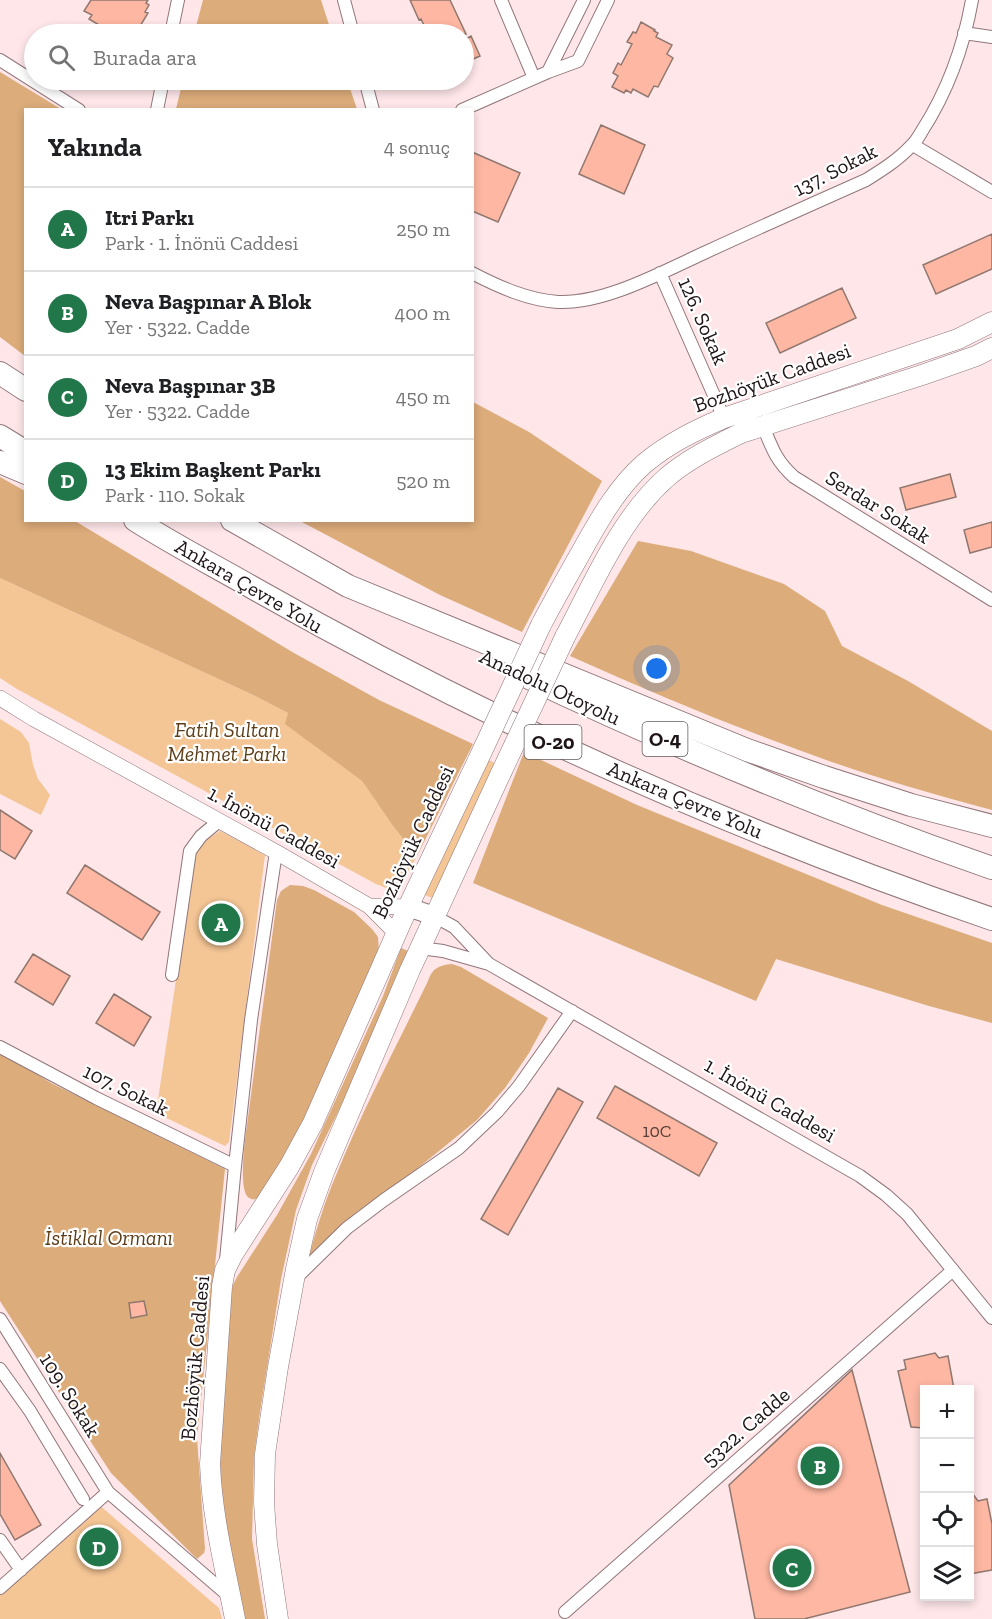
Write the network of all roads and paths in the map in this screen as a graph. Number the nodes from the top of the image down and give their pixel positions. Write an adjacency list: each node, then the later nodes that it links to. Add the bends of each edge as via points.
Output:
1 (178, 0): 7 (street)
2 (344, 0): 8 (street)
3 (501, 0): 14 (street)
4 (584, 0): 12 (street)
5 (608, 0): 12 (street, via 578,62)
6 (972, 0): 9 (street, 137. Sokak)
7 (173, 24)
8 (351, 24)
9 (964, 33): 10 (street); 22 (street, 137. Sokak, via 944,91)
10 (992, 37)
11 (0, 60): 13 (street)
12 (548, 72): 14 (street)
13 (24, 75)
14 (534, 78): 21 (street)
15 (47, 90): 18 (street)
16 (161, 90): 19 (street)
17 (368, 90): 20 (street)
18 (76, 108)
19 (158, 108)
20 (372, 108)
21 (466, 108)
22 (913, 145): 23 (street); 24 (street, 137. Sokak, via 866,180)
23 (992, 192)
24 (660, 273): 25 (street, 137. Sokak, via 609,294 559,302 525,296); 31 (street, 126. Sokak)
25 (474, 274)
26 (992, 322): 31 (main road, Bozhöyük Caddesi, via 958,339)
27 (992, 348): 32 (main road, Bozhöyük Caddesi)
28 (0, 367): 30 (highway)
29 (0, 373): 30 (highway)
30 (23, 388)
31 (724, 418): 47 (main road, Bozhöyük Caddesi, bridge, via 697,429 645,464 603,514 541,625)
32 (763, 426): 40 (street, Serdar Sokak, via 775,455 794,477); 48 (main road, Bozhöyük Caddesi, bridge, via 699,454 666,478 622,531 565,637)
33 (0, 436): 34 (highway)
34 (24, 451)
35 (0, 462): 36 (highway)
36 (24, 472)
37 (236, 522): 39 (highway)
38 (137, 523): 49 (highway, Ankara Çevre Yolu / O-20, via 331,632 492,714 707,811)
39 (348, 586): 43 (highway, via 747,750 911,805); 45 (highway, Anadolu Otoyolu / O-4, via 612,717 823,806)
40 (992, 600)
41 (0, 698): 42 (street, 1. İnönü Caddesi)
42 (219, 821): 44 (street, 1. İnönü Caddesi); 53 (street, via 190,850)
43 (992, 826)
44 (276, 852): 46 (street, 1. İnönü Caddesi); 56 (street, via 251,1020)
45 (992, 868)
46 (369, 906): 47 (street, 1. İnönü Caddesi); 50 (street, 1. İnönü Caddesi)
47 (408, 907): 48 (main road); 50 (main road, Bozhöyük Caddesi)
48 (434, 916): 51 (main road, Bozhöyük Caddesi); 52 (street, via 454,927)
49 (992, 920)
50 (397, 934): 51 (main road); 58 (main road, Bozhöyük Caddesi, via 313,1123)
51 (420, 948): 52 (street); 61 (main road, Bozhöyük Caddesi, via 324,1172 307,1219)
52 (489, 964): 54 (street, 1. İnönü Caddesi)
53 (172, 975)
54 (572, 1011): 60 (street, 1. İnönü Caddesi, via 860,1176 907,1214); 61 (street, via 497,1112 459,1148 347,1228)
55 (0, 1047): 56 (street, 107. Sokak)
56 (235, 1166): 57 (street)
57 (230, 1214): 58 (street, via 234,1224); 59 (street)
58 (253, 1224): 59 (main road, Bozhöyük Caddesi)
59 (225, 1270): 72 (main road, Bozhöyük Caddesi, via 210,1464 215,1522)
60 (953, 1270): 62 (street, 1. İnönü Caddesi); 73 (street, 5322. Cadde)
61 (294, 1280): 75 (main road, Bozhöyük Caddesi, via 265,1454 267,1544)
62 (992, 1318)
63 (0, 1319): 65 (street, 109. Sokak)
64 (0, 1369): 66 (street)
65 (50, 1400): 66 (street); 67 (street, 109. Sokak)
66 (30, 1411): 68 (street)
67 (108, 1492): 70 (street); 72 (street, 109. Sokak)
68 (83, 1499)
69 (0, 1540): 70 (street)
70 (21, 1570): 71 (street)
71 (0, 1588)
72 (231, 1598): 74 (main road, Bozhöyük Caddesi)
73 (565, 1612)
74 (235, 1619)
75 (278, 1619)

